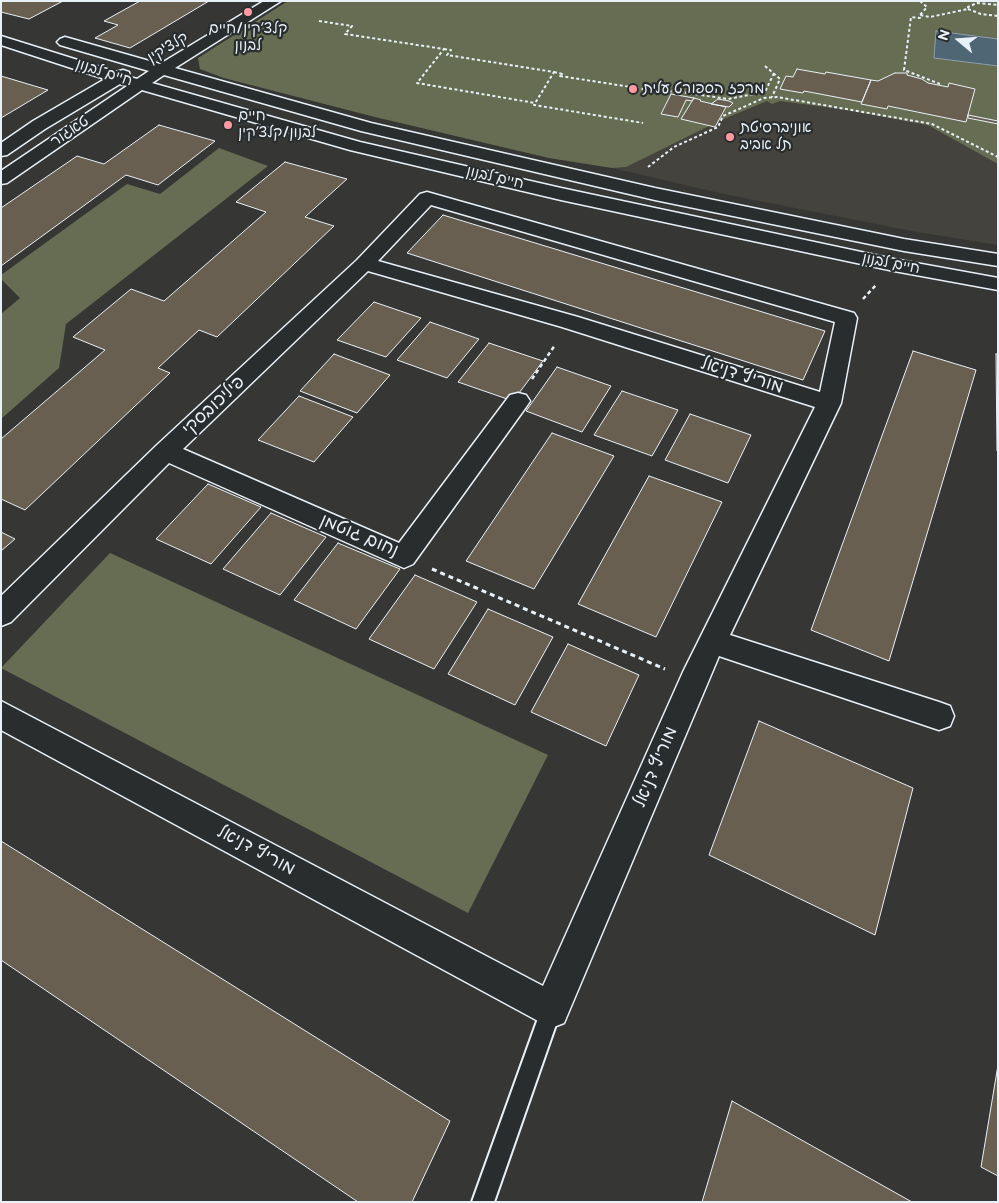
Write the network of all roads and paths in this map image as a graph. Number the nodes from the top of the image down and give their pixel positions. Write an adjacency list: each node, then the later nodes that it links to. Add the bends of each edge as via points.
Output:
1 (274, 1): 11 (street, קלצ'קין)
2 (920, 1): 5 (path, via 928,7)
3 (998, 5): 4 (path, via 977,3)
4 (968, 10): 5 (path); 6 (path)
5 (920, 16): 18 (path, via 911,17 904,70)
6 (998, 16)
7 (319, 21): 10 (path, via 352,26 345,34)
8 (48, 37): 13 (street, חיים לבנון)
9 (1, 40): 17 (street, חיים לבנון)
10 (444, 49): 15 (path, via 451,50 448,55); 22 (path, via 417,83)
11 (187, 55): 12 (street, קלצ'קין); 20 (street, via 192,67 200,74)
12 (159, 62): 13 (street, חיים לבנון); 19 (street, קלצ'קין); 20 (street, חיים לבנון)
13 (141, 64): 17 (street, קלצ'קין)
14 (765, 66): 16 (path)
15 (554, 72): 16 (path, via 562,74 560,76 653,91 728,99 765,92); 22 (path)
16 (774, 73): 21 (path, via 780,79)
17 (117, 78): 19 (street, חיים לבנון); 24 (street, טאגור)
18 (940, 84)
19 (139, 85): 27 (street, טאגור); 30 (street, חיים לבנון, via 365,148 561,194)
20 (229, 88): 28 (street, חיים לבנון, via 367,127 655,194 904,245)
21 (772, 97): 25 (path, via 932,124); 26 (path, via 723,116 718,127 674,148)
22 (535, 103): 23 (path)
23 (643, 123)
24 (1, 151)
25 (998, 157)
26 (647, 168)
27 (1, 179)
28 (998, 260)
29 (364, 264): 32 (street, פיליכובסקי, via 427,198); 33 (street, מוריץ דניאל); 36 (street, פיליכובסקי)
30 (894, 265): 31 (street, חיים לבנון); 32 (path)
31 (998, 284)
32 (846, 318): 35 (street)
33 (570, 322): 34 (path); 35 (street, מוריץ דניאל)
34 (518, 400): 37 (street, נחום גוטמן)
35 (829, 403): 39 (street, מוריץ דניאל)
36 (166, 451): 37 (street, נחום גוטמן); 38 (street, פיליכובסקי)
37 (404, 557): 40 (path)
38 (1, 614)
39 (713, 642): 40 (street, מוריץ דניאל); 42 (street)
40 (693, 681): 43 (street, מוריץ דניאל)
41 (1, 714): 43 (street, מוריץ דניאל)
42 (939, 716)
43 (551, 1010): 44 (lane)
44 (483, 1202)

